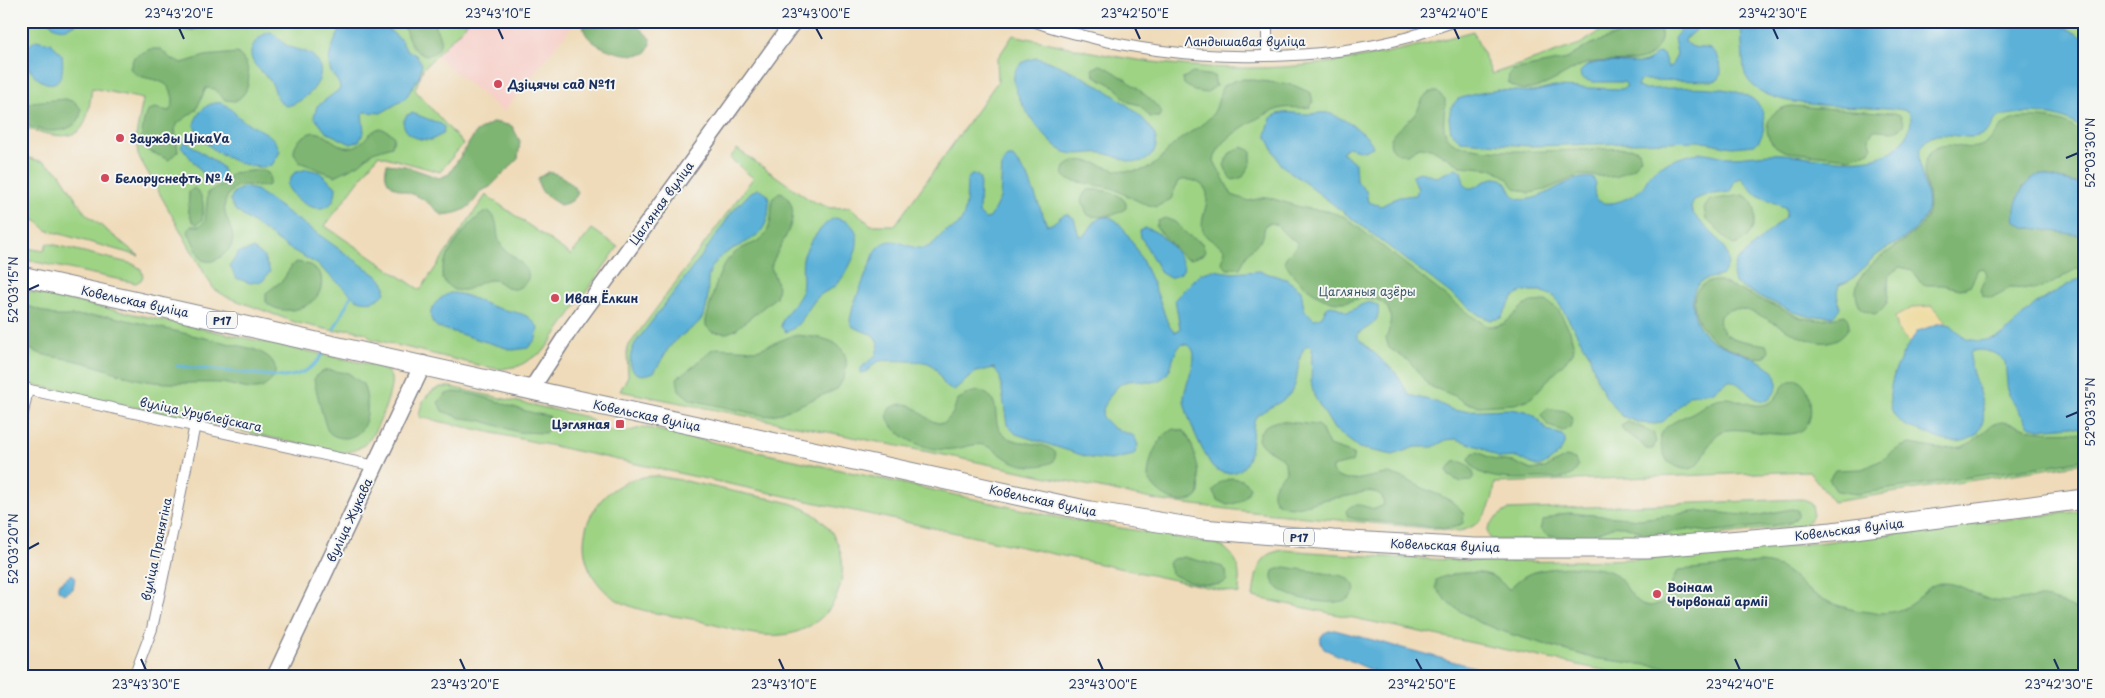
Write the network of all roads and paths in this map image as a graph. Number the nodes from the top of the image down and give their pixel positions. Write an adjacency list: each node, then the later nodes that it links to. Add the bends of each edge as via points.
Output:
1 (26, 21): 6 (street)
2 (794, 21): 11 (street, Цагляная вуліца, via 567,334)
3 (1034, 21): 7 (street, Ландышавая вуліца, via 1110,43 1159,51)
4 (1266, 21): 7 (street)
5 (1456, 21): 7 (street, Ландышавая вуліца, via 1408,37 1359,47 1321,53)
6 (21, 28)
7 (1267, 55)
8 (21, 276): 9 (highway, Ковельская вуліца / Р17)
9 (423, 364): 11 (highway, Ковельская вуліца / Р17); 14 (main road, вуліца Жукава)
10 (25, 388): 12 (street); 13 (street, вуліца Урублеўскага)
11 (532, 388): 15 (highway, Ковельская вуліца / Р17, via 1090,511 1202,529 1333,540 1475,548 1657,547 1832,532)
12 (21, 422)
13 (194, 425): 14 (street, вуліца Урублеўскага); 16 (street, вуліца Пранягіна, via 152,629)
14 (375, 466): 17 (main road, вуліца Жукава)
15 (2082, 500)
16 (134, 677)
17 (275, 677)

